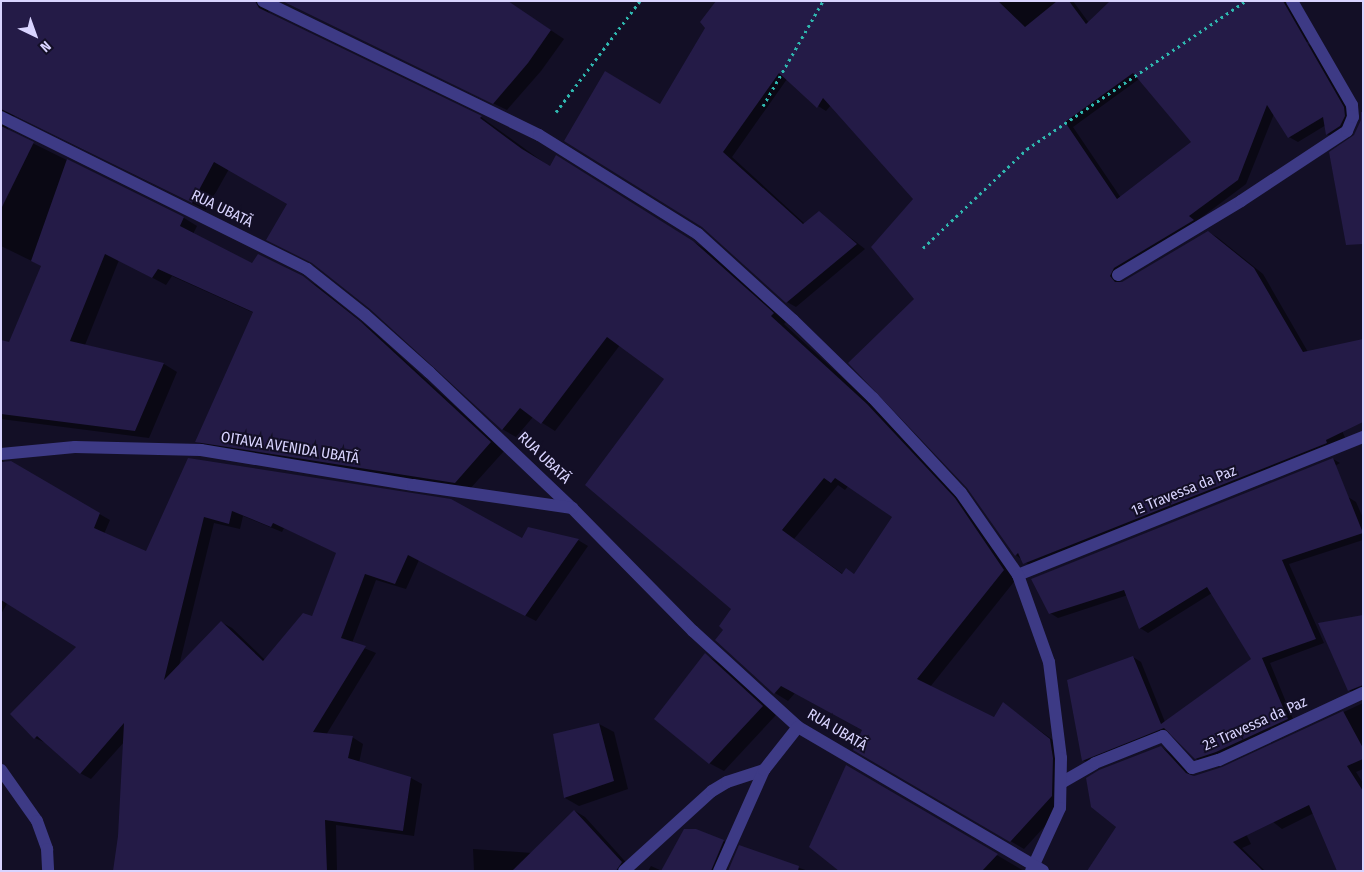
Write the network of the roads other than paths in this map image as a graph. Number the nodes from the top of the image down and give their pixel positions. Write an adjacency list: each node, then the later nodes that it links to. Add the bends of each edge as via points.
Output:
1 (263, 1): 8 (street, RUA UBATÃ, via 539,135 698,234 873,398 961,493)
2 (1292, 1): 4 (street, via 1352,105 1351,125 1347,131 1241,202)
3 (1, 117): 7 (street, RUA UBATÃ, via 307,269 429,372)
4 (1118, 275)
5 (1363, 437): 8 (street, 1ª Travessa da Paz)
6 (1, 454): 7 (street, OITAVA AVENIDA UBATÃ, via 75,447 201,450)
7 (572, 508): 10 (street, RUA UBATÃ, via 692,632)
8 (1018, 575): 13 (street, RUA UBATÃ, via 1048,662 1061,758)
9 (1363, 694): 13 (street, 2ª Travessa da Paz, via 1219,760 1192,768 1163,736 1095,763)
10 (798, 727): 12 (street); 14 (street, RUA UBATÃ)
11 (1, 770): 15 (street, via 37,821 47,849)
12 (764, 770): 16 (street, via 727,782 712,791); 17 (street)
13 (1061, 782): 14 (street, RUA UBATÃ, via 1060,808)
14 (1036, 869)
15 (48, 871)
16 (624, 871)
17 (719, 871)

